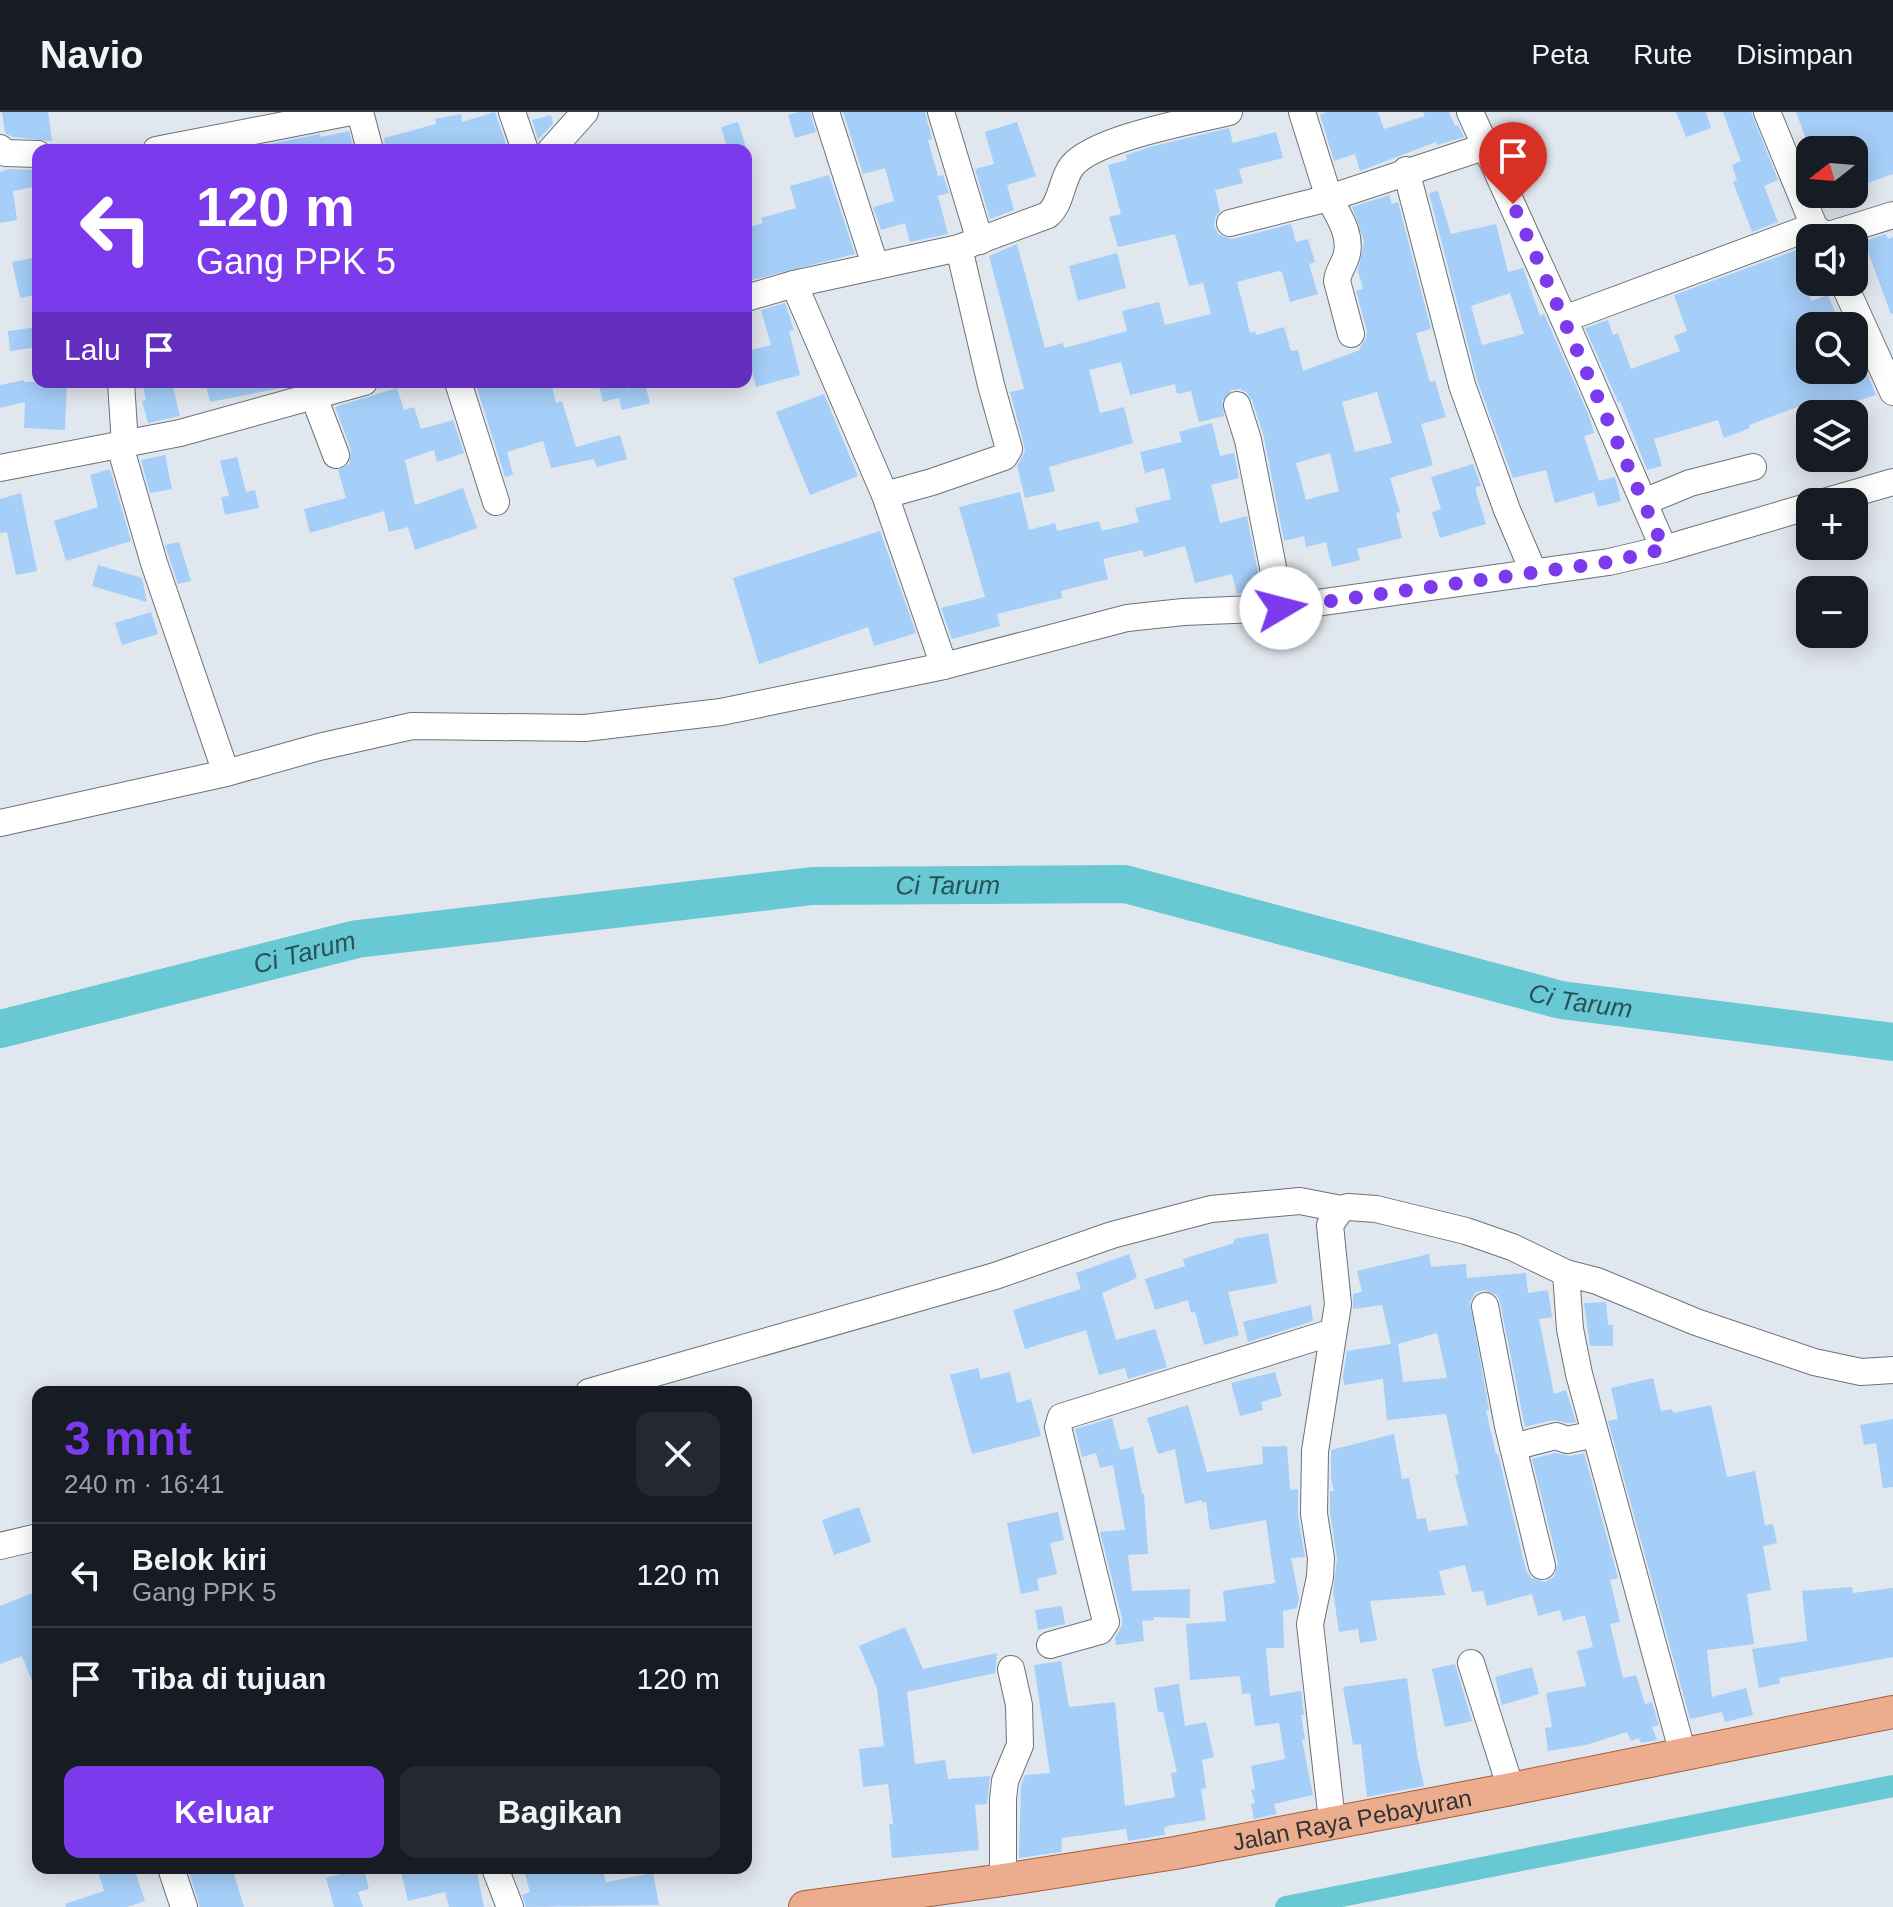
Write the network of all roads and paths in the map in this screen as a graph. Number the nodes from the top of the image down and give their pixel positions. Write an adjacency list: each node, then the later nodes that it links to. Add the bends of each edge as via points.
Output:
1 (351, 112): 12 (street)
2 (360, 112): 13 (street)
3 (512, 112): 14 (street)
4 (585, 112): 15 (street)
5 (826, 112): 27 (street)
6 (941, 112): 26 (street)
7 (1229, 112): 11 (street)
8 (1302, 112): 20 (street)
9 (1470, 112): 16 (street)
10 (1767, 112): 23 (street)
11 (1146, 121): 26 (street, via 1074,163 1051,214)
12 (187, 144)
13 (368, 144)
14 (523, 144)
15 (556, 144)
16 (1487, 146): 19 (street); 31 (street)
17 (0, 148): 18 (street, via 5,153)
18 (32, 154)
19 (1406, 170): 20 (street); 50 (street, via 1462,385)
20 (1329, 198): 22 (street); 32 (street, via 1346,230 1347,255 1337,281)
21 (1893, 215): 24 (street)
22 (1230, 223)
23 (1816, 224)
24 (1864, 224)
25 (1796, 241): 31 (street)
26 (969, 245): 27 (street); 45 (street, via 991,385 1009,449 1004,457)
27 (875, 265): 28 (street)
28 (794, 284): 29 (street); 45 (street)
29 (752, 296)
30 (1849, 296): 36 (street)
31 (1564, 319): 47 (street)
32 (1351, 334)
33 (121, 388): 39 (street)
34 (344, 388): 37 (street)
35 (460, 388): 46 (street)
36 (1893, 392)
37 (314, 397): 39 (street); 40 (street)
38 (1237, 405): 51 (street)
39 (122, 445): 42 (street); 53 (street, via 154,563)
40 (336, 455)
41 (1753, 467): 47 (street, via 1690,483)
42 (0, 468)
43 (1893, 482): 44 (street)
44 (1868, 489)
45 (885, 495): 52 (street)
46 (496, 502)
47 (1644, 502): 49 (street)
48 (1796, 510): 49 (street)
49 (1664, 549): 50 (street)
50 (1534, 573): 51 (street)
51 (1281, 608): 52 (street, via 1127,618)
52 (944, 666): 53 (street, via 721,712 629,724 412,726)
53 (226, 773): 54 (street)
54 (0, 823)
55 (1341, 1209): 56 (street, via 1376,1209 1466,1231); 58 (street, via 1330,1225 1338,1304); 60 (street, via 1300,1201 1211,1209)
56 (1566, 1273): 59 (street, via 1814,1362 1861,1372); 61 (street, via 1570,1329)
57 (1485, 1306): 62 (street)
58 (1333, 1332): 66 (street, via 1061,1417 1058,1427 1106,1622 1100,1631); 72 (street, via 1315,1451 1314,1514 1321,1558 1310,1624)
59 (1893, 1370)
60 (610, 1386)
61 (1595, 1434): 62 (street, via 1567,1440 1556,1436); 70 (street)
62 (1513, 1447): 65 (street)
63 (32, 1538): 64 (street)
64 (0, 1546)
65 (1542, 1566)
66 (1050, 1645)
67 (1471, 1663): 71 (street)
68 (1011, 1669): 75 (street, via 1020,1745 1004,1790)
69 (1893, 1712): 70 (main road, Jalan Raya Pebayuran)
70 (1683, 1754): 71 (main road, Jalan Raya Pebayuran)
71 (1511, 1789): 72 (main road, Jalan Raya Pebayuran)
72 (1332, 1821): 75 (main road, Jalan Raya Pebayuran)
73 (173, 1874): 76 (street)
74 (497, 1874): 77 (street)
75 (1003, 1880): 78 (main road, Jalan Raya Pebayuran)
76 (184, 1907)
77 (510, 1907)
78 (805, 1907)

